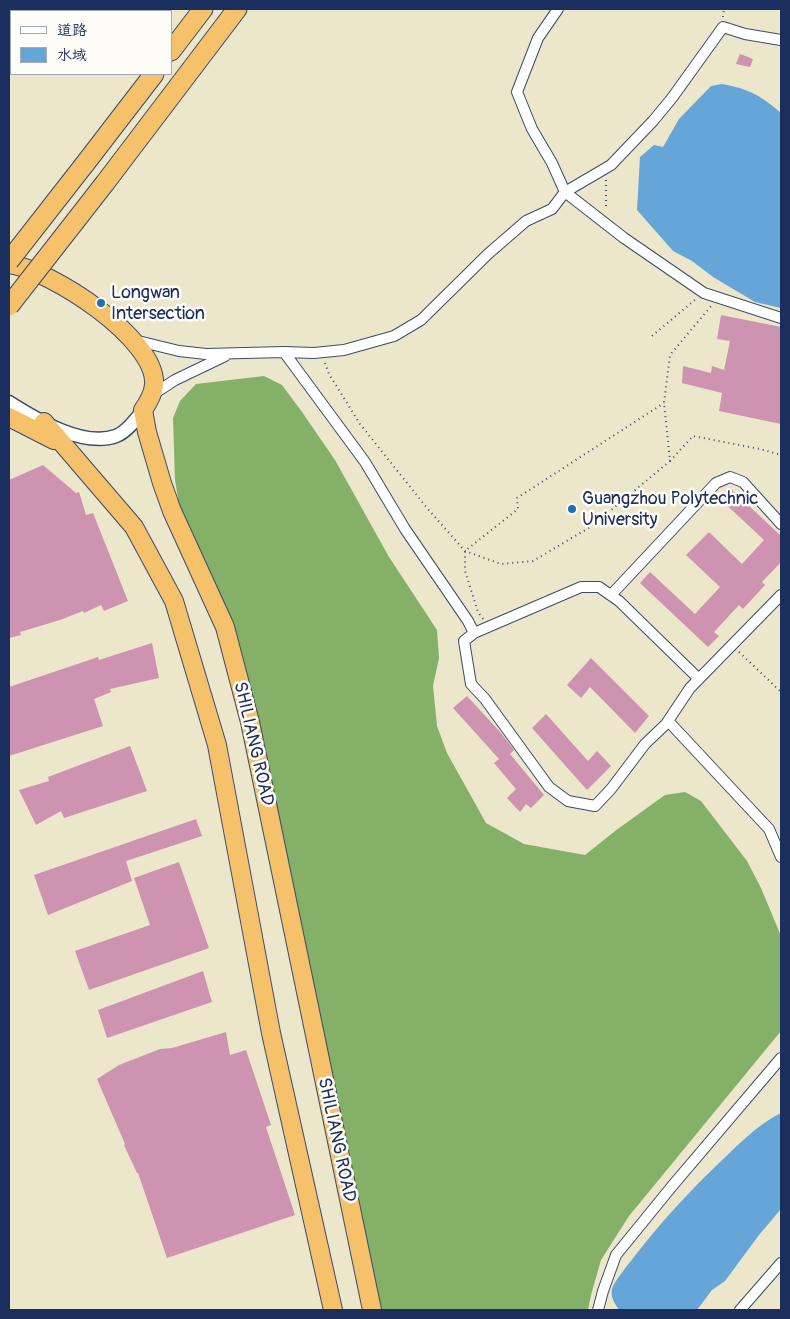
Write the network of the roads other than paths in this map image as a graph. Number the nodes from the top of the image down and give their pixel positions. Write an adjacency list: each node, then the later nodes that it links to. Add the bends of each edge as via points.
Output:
1 (203, 9): 5 (highway)
2 (237, 9): 9 (highway, bridge)
3 (558, 9): 7 (street, via 538,38 517,92 532,129)
4 (781, 40): 7 (street, via 723,27 653,121 611,164)
5 (172, 50)
6 (153, 75): 8 (highway, bridge)
7 (566, 192): 10 (street, via 624,238 704,293); 12 (street, via 552,208 526,221 504,240 421,320 394,336 344,350)
8 (11, 263): 11 (highway, SHILIANG ROAD, via 68,289)
9 (9, 306)
10 (781, 318)
11 (134, 340): 13 (street, via 206,354); 15 (highway, SHILIANG ROAD, via 147,357 152,372 154,385)
12 (284, 352): 13 (street); 22 (street, via 365,462)
13 (231, 354): 15 (street, via 175,380)
14 (9, 402): 17 (street)
15 (147, 403): 17 (street, via 118,436 74,435); 29 (highway, SHILIANG ROAD, via 147,432 172,511 225,627 250,722)
16 (9, 417): 18 (highway, SHILIANG ROAD)
17 (44, 422): 18 (highway)
18 (66, 446): 28 (highway, SHILIANG ROAD, via 134,527 174,601 217,745 271,1033)
19 (781, 524): 21 (street, via 743,482 730,477 716,483)
20 (781, 595): 23 (street)
21 (611, 596): 22 (street, via 599,587 581,587); 23 (street)
22 (474, 633): 24 (street, via 464,641 471,684 548,787 568,801 596,806 645,744)
23 (699, 679): 24 (street)
24 (666, 724): 25 (street, via 670,723 769,829)
25 (781, 857)
26 (781, 1058): 30 (street, via 616,1255)
27 (781, 1263): 31 (street)
28 (333, 1310)
29 (372, 1310)
30 (598, 1310)
31 (740, 1310)

